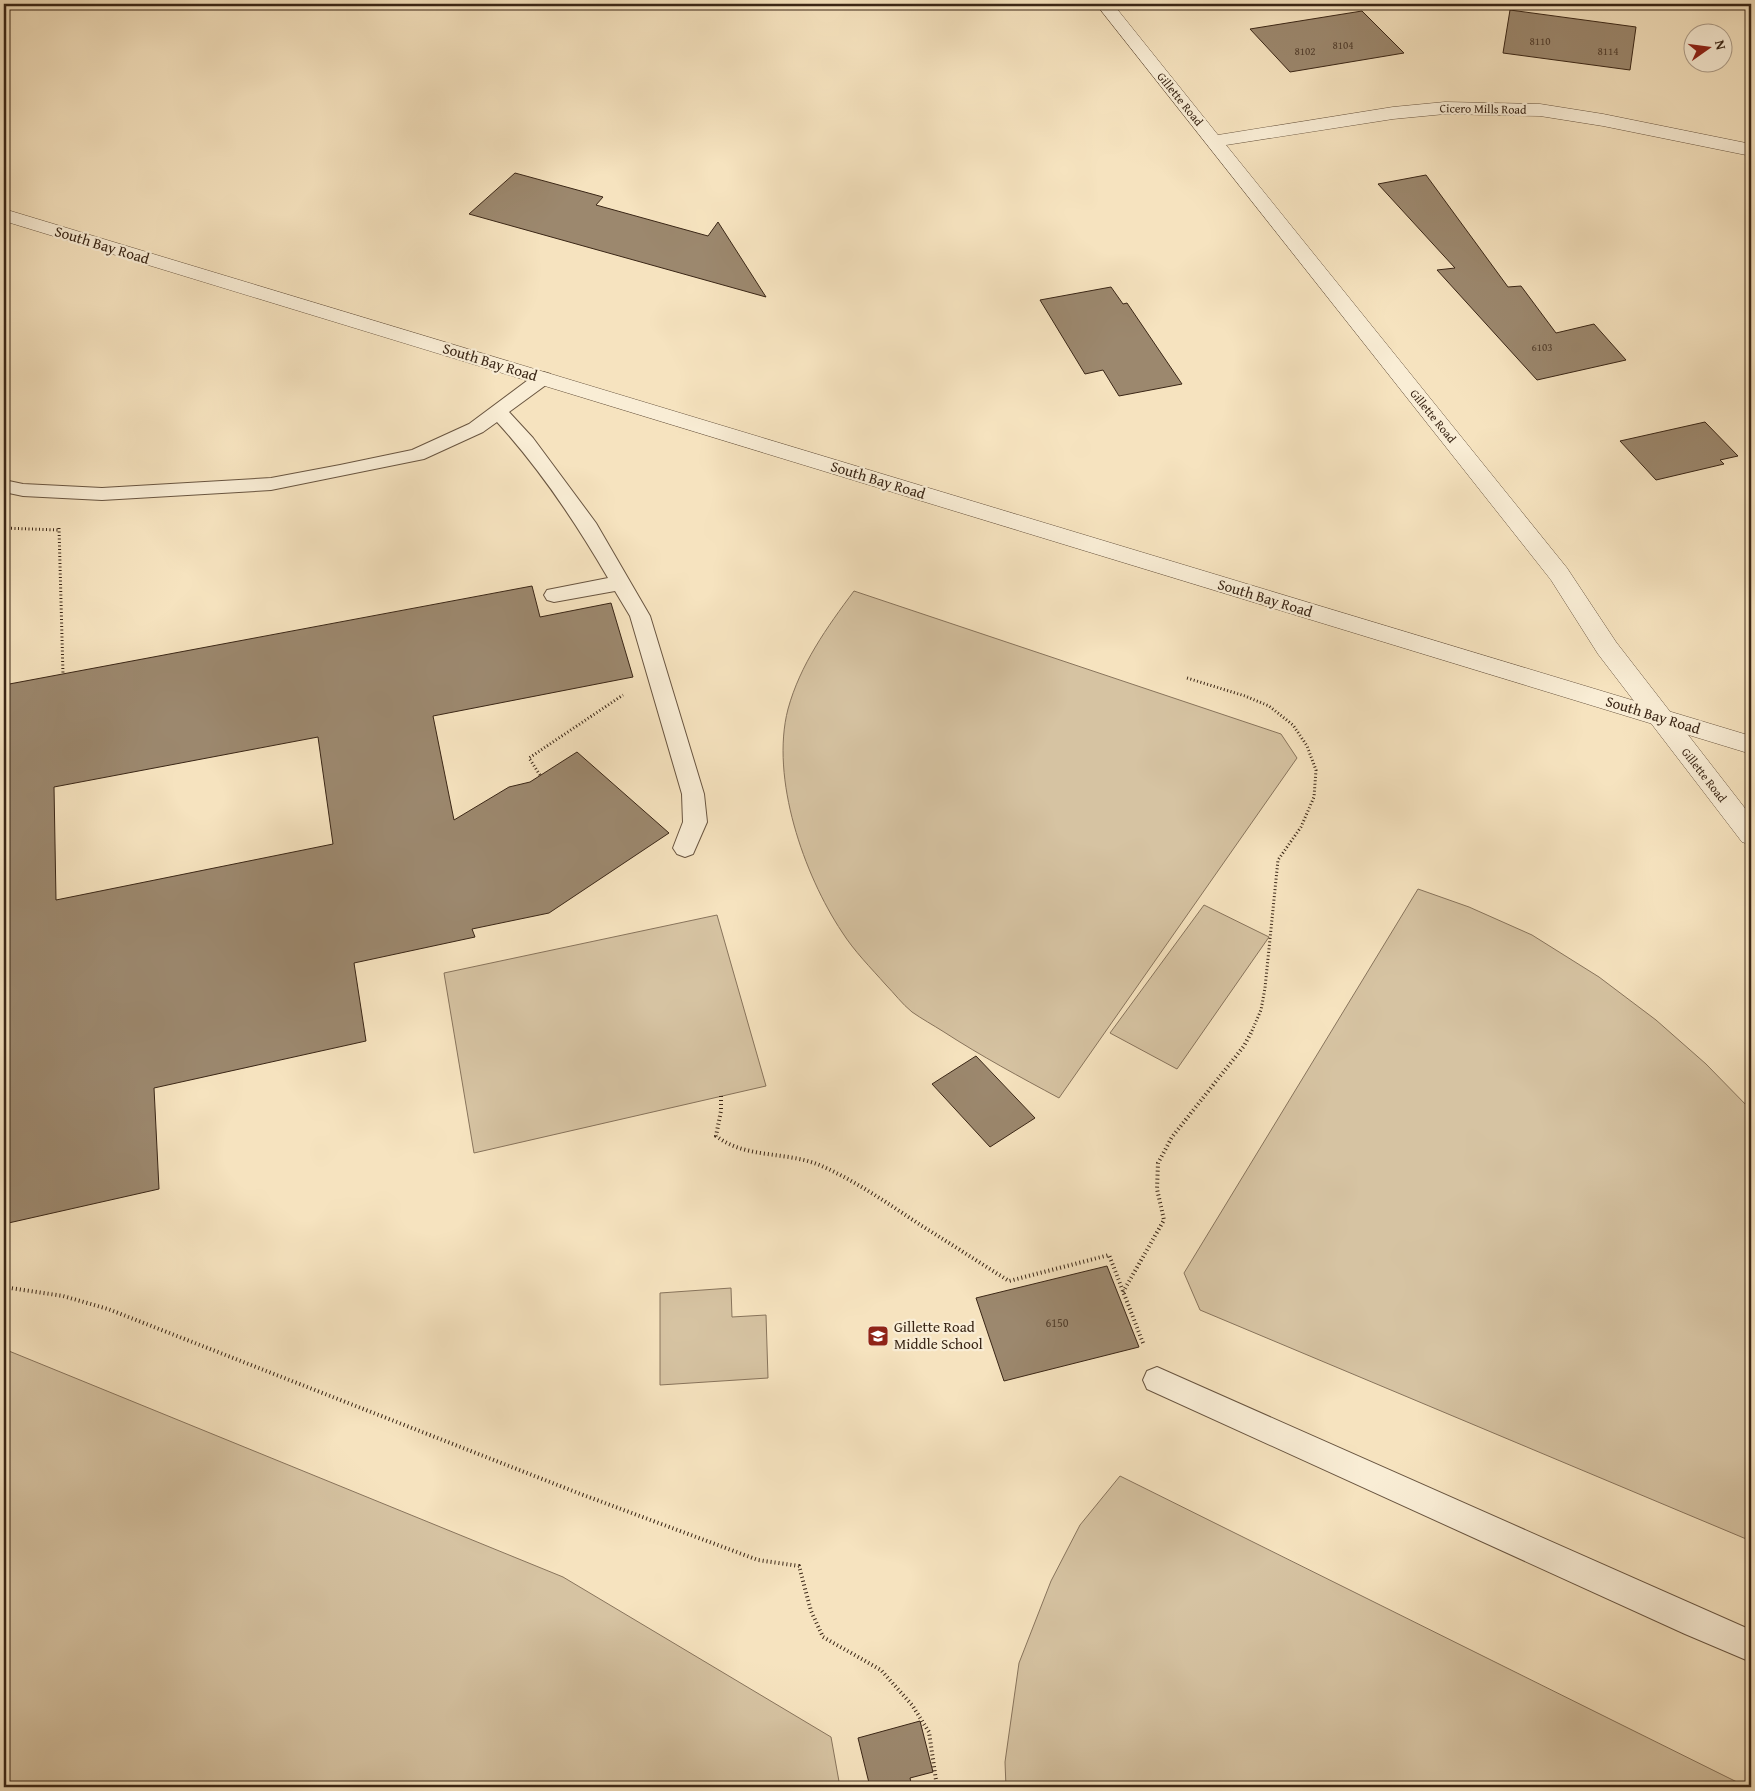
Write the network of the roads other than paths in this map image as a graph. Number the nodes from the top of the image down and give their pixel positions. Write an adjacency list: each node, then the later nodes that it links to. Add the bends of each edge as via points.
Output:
1 (1104, 4): 2 (street, Gillette Road)
2 (1214, 141): 3 (street, Cicero Mills Road, via 1445,108 1540,110); 10 (street, Gillette Road, via 1559,574 1607,648)
3 (1751, 150)
4 (4, 215): 5 (street, South Bay Road)
5 (543, 378): 6 (lane); 10 (street, South Bay Road)
6 (498, 412): 7 (lane, via 476,428 417,455 271,484 102,494); 8 (lane, via 526,442 589,528)
7 (4, 486)
8 (622, 583): 9 (lane); 13 (lane, via 640,616 693,794 695,822)
9 (554, 595)
10 (1659, 717): 11 (street, South Bay Road); 12 (street, Gillette Road)
11 (1751, 745)
12 (1751, 835)
13 (685, 848)
14 (1157, 1380): 15 (lane)
15 (1751, 1646)

